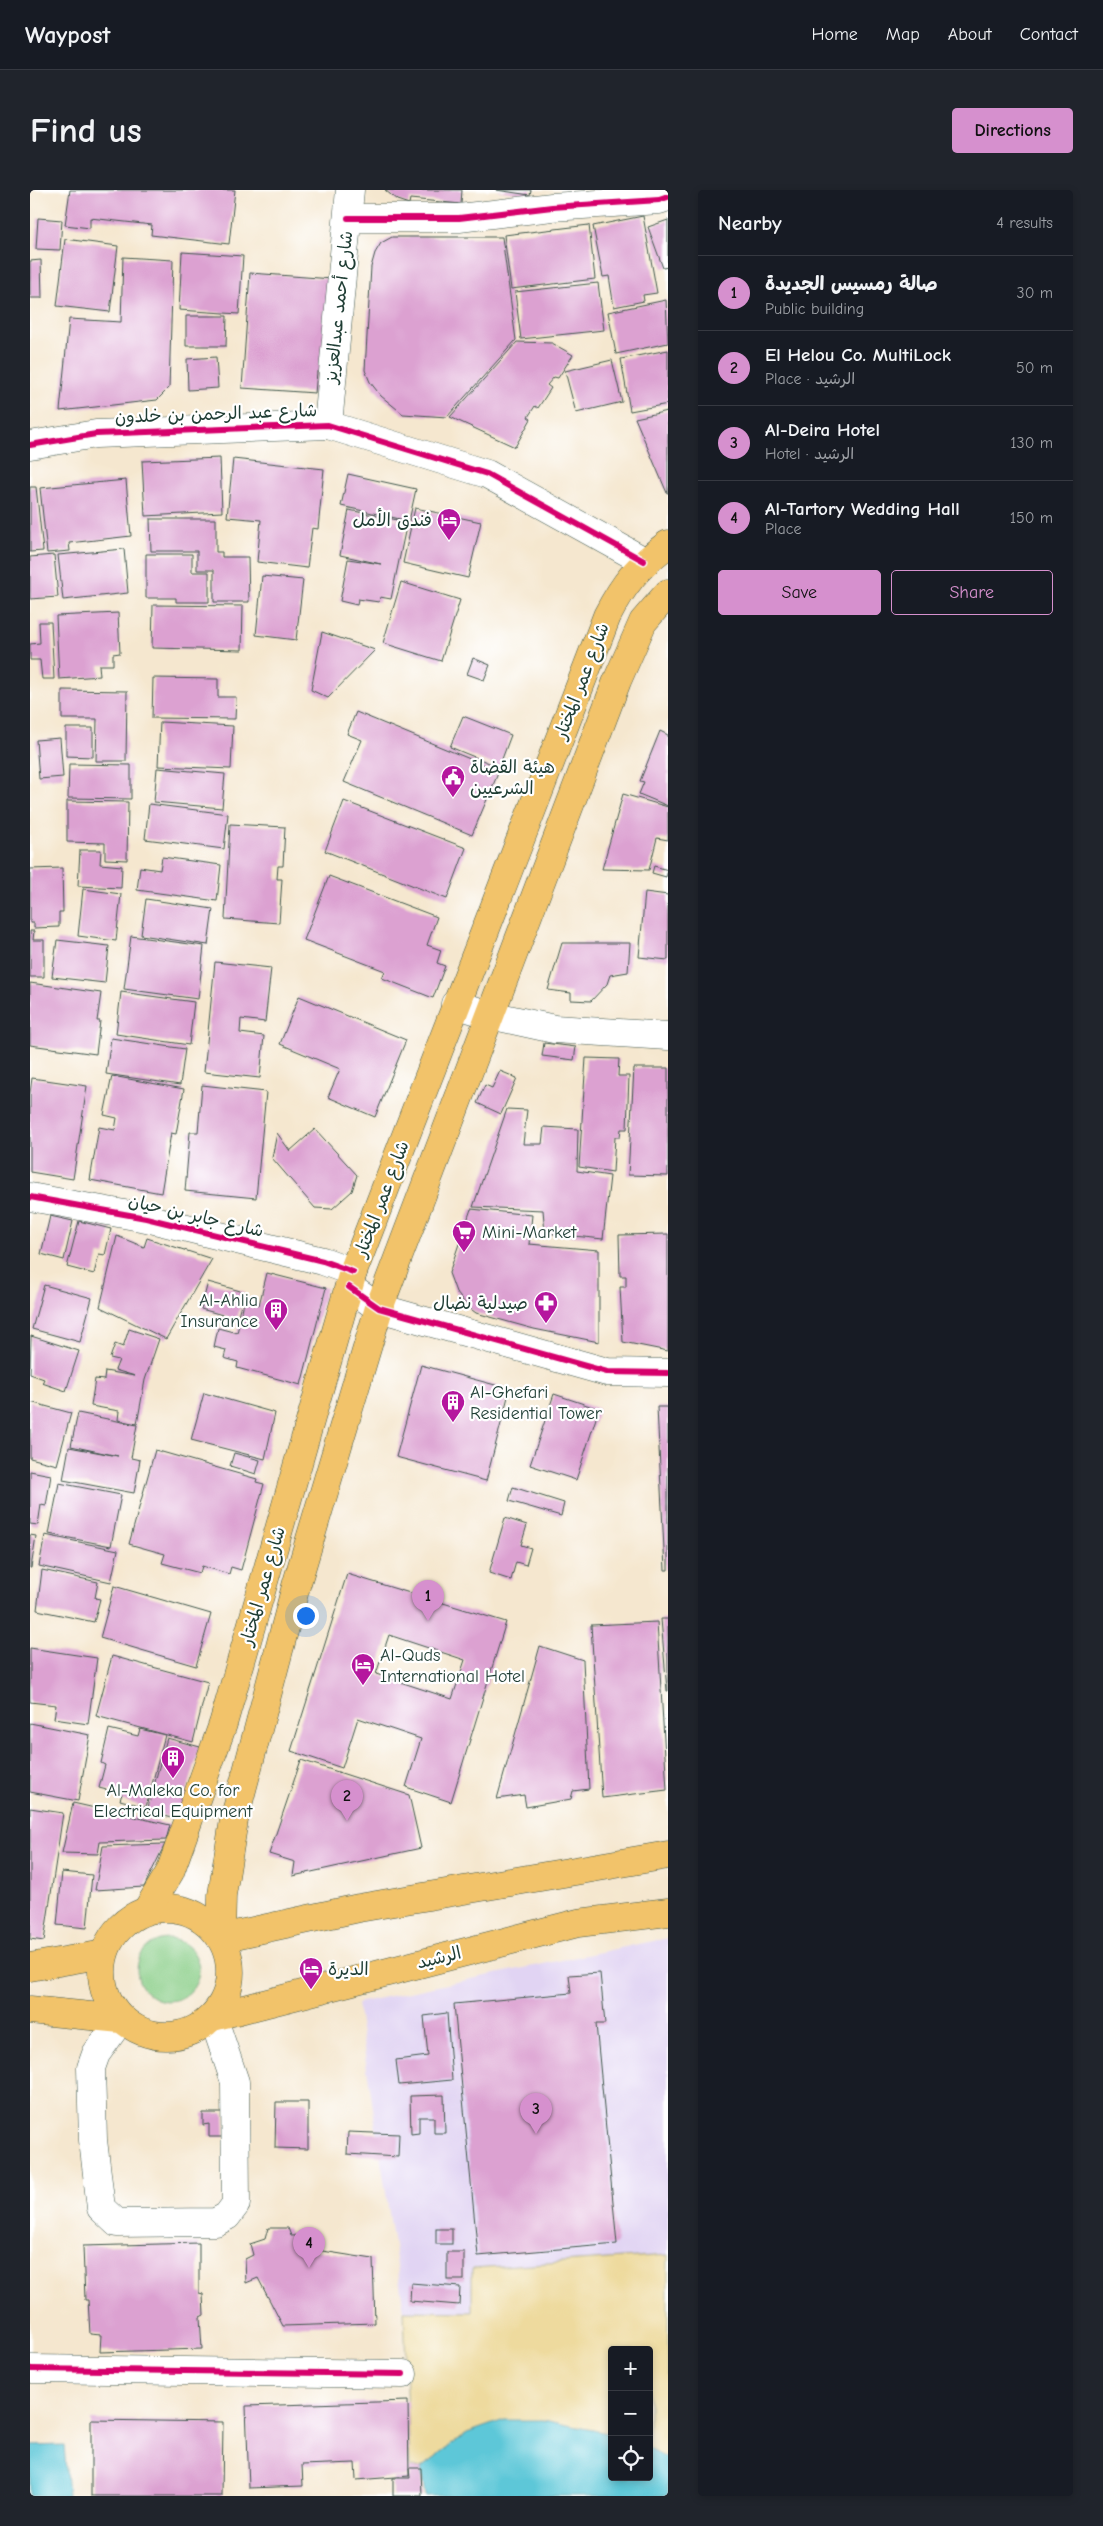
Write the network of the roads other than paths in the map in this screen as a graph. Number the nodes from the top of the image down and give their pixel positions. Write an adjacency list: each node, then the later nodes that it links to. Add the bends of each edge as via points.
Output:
1 (350, 190): 3 (street, شارع أحمد عبدالعزيز)
2 (668, 198): 3 (street, via 459,218)
3 (348, 218): 4 (street, شارع أحمد عبدالعزيز)
4 (328, 425): 5 (street, شارع عبد الرحمن بن خلدون, via 96,434); 7 (street, شارع عبد الرحمن بن خلدون, via 487,474)
5 (30, 445)
6 (668, 544): 7 (main road, شارع عمر المختار)
7 (644, 561): 9 (main road, شارع عمر المختار, via 622,587 607,616)
8 (668, 593): 10 (main road, شارع عمر المختار, via 643,622 617,681)
9 (455, 1004): 10 (street); 13 (main road, شارع عمر المختار)
10 (490, 1015): 11 (street, via 554,1029); 14 (main road, شارع عمر المختار)
11 (668, 1036)
12 (30, 1197): 13 (street, شارع جابر بن حيان, via 146,1218 323,1261)
13 (351, 1279): 14 (street, شارع جابر بن حيان); 17 (main road, شارع عمر المختار, via 223,1724 170,1872)
14 (379, 1308): 15 (street, شارع جابر بن حيان, via 607,1372); 19 (main road, شارع عمر المختار, via 296,1586 234,1820 222,1895)
15 (668, 1373)
16 (668, 1855): 19 (main road, via 359,1908)
17 (147, 1910): 19 (main road, via 168,1908 188,1912 207,1923); 20 (main road, via 128,1920 114,1935)
18 (668, 1912): 23 (main road, الرشيد, via 578,1923)
19 (221, 1938): 23 (main road, via 229,1958 230,1979 225,1999)
20 (104, 1954): 21 (main road); 24 (main road, via 102,1975 107,1996)
21 (30, 1967)
22 (30, 2010): 24 (main road)
23 (213, 2017): 24 (main road, via 196,2029 175,2036 154,2035); 24 (street, via 235,2082 236,2204 227,2216 216,2222 118,2223 101,2208 93,2140 91,2068 96,2054)
24 (121, 2019)
25 (30, 2369): 26 (street)
26 (403, 2374)

